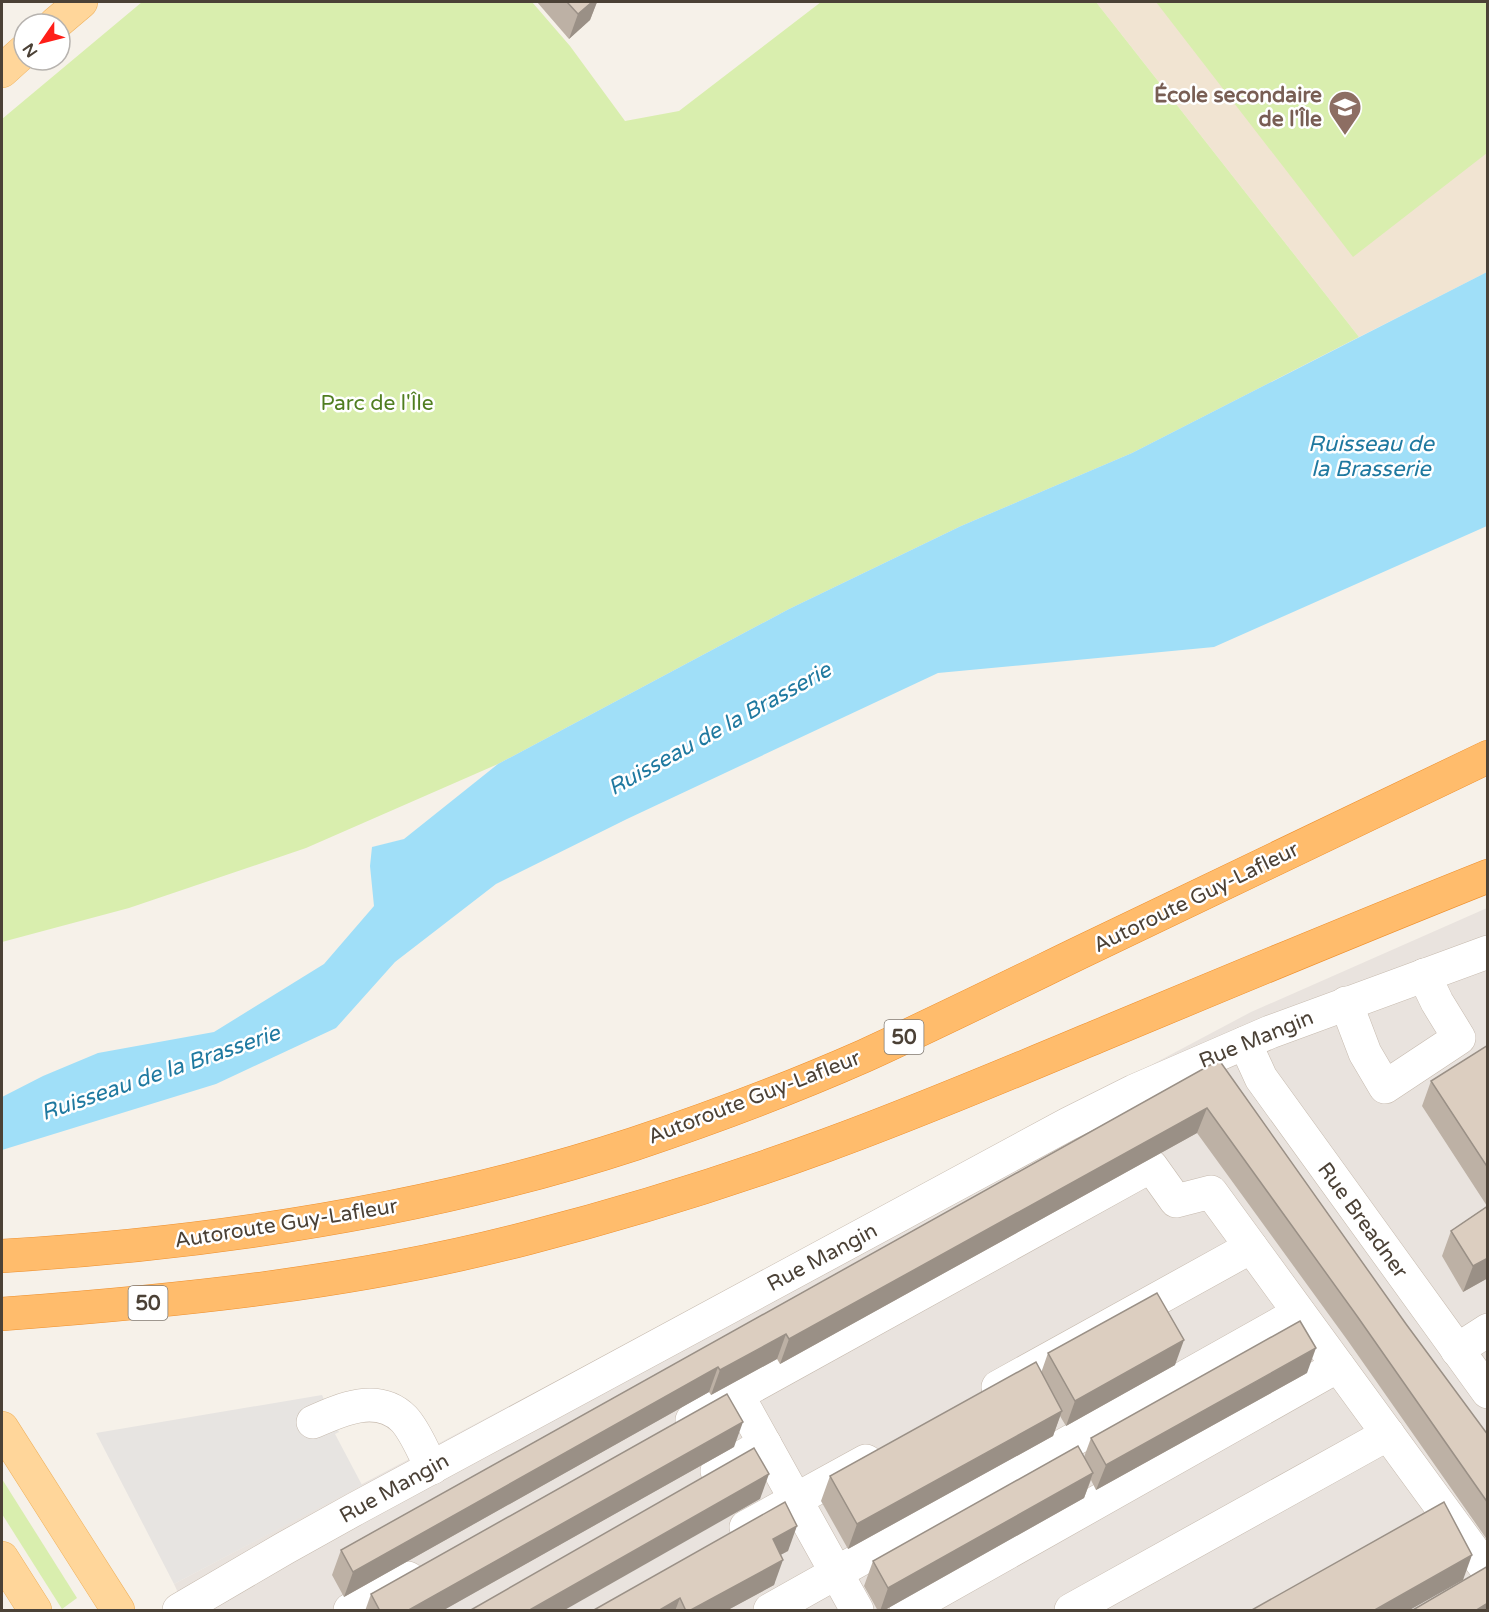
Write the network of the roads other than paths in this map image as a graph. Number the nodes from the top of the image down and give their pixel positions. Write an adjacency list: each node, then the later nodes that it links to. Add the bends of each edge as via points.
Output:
1 (81, 2): 2 (main road)
2 (69, 12)
3 (1488, 757): 10 (highway, Autoroute Guy-Lafleur / 50, via 865,1055 632,1144 483,1187 287,1226 159,1243)
4 (1488, 876): 12 (highway, 50, via 928,1106 675,1196 525,1239 391,1268 158,1302)
5 (1488, 952): 6 (street, Rue Mangin)
6 (1424, 975): 7 (street, Rue Mangin); 7 (street, via 1460,1038 1385,1086 1365,1053)
7 (1346, 1004): 8 (street, Rue Mangin)
8 (1245, 1043): 14 (street, Rue Breadner, via 1261,1078); 25 (street, Rue Mangin, via 1068,1124)
9 (1251, 1247): 11 (street); 17 (street, via 1211,1192 1176,1201 1151,1166); 18 (street)
10 (2, 1256)
11 (1299, 1313): 15 (street); 31 (street)
12 (2, 1314)
13 (1488, 1330): 14 (street)
14 (1457, 1350): 16 (street, Rue Breadner)
15 (1338, 1366): 22 (street); 40 (street)
16 (1488, 1392)
17 (737, 1394): 21 (street); 23 (street)
18 (972, 1402)
19 (313, 1422): 25 (street, via 352,1407 384,1406 408,1424)
20 (2, 1428): 35 (main road)
21 (666, 1434)
22 (1388, 1434): 32 (street, via 1430,1512); 41 (street)
23 (765, 1444): 26 (street); 27 (street)
24 (889, 1448): 27 (street)
25 (432, 1468): 33 (street, Rue Mangin, via 295,1542)
26 (694, 1484)
27 (796, 1500): 28 (street); 31 (street)
28 (723, 1541)
29 (2, 1558): 34 (main road)
30 (431, 1565): 37 (street)
31 (837, 1574): 38 (street); 39 (street)
32 (1482, 1580)
33 (228, 1598): 36 (street, Rue Mangin)
34 (35, 1611)
35 (118, 1611)
36 (179, 1611)
37 (350, 1611)
38 (771, 1611)
39 (857, 1611)
40 (906, 1611)
41 (1071, 1611)

